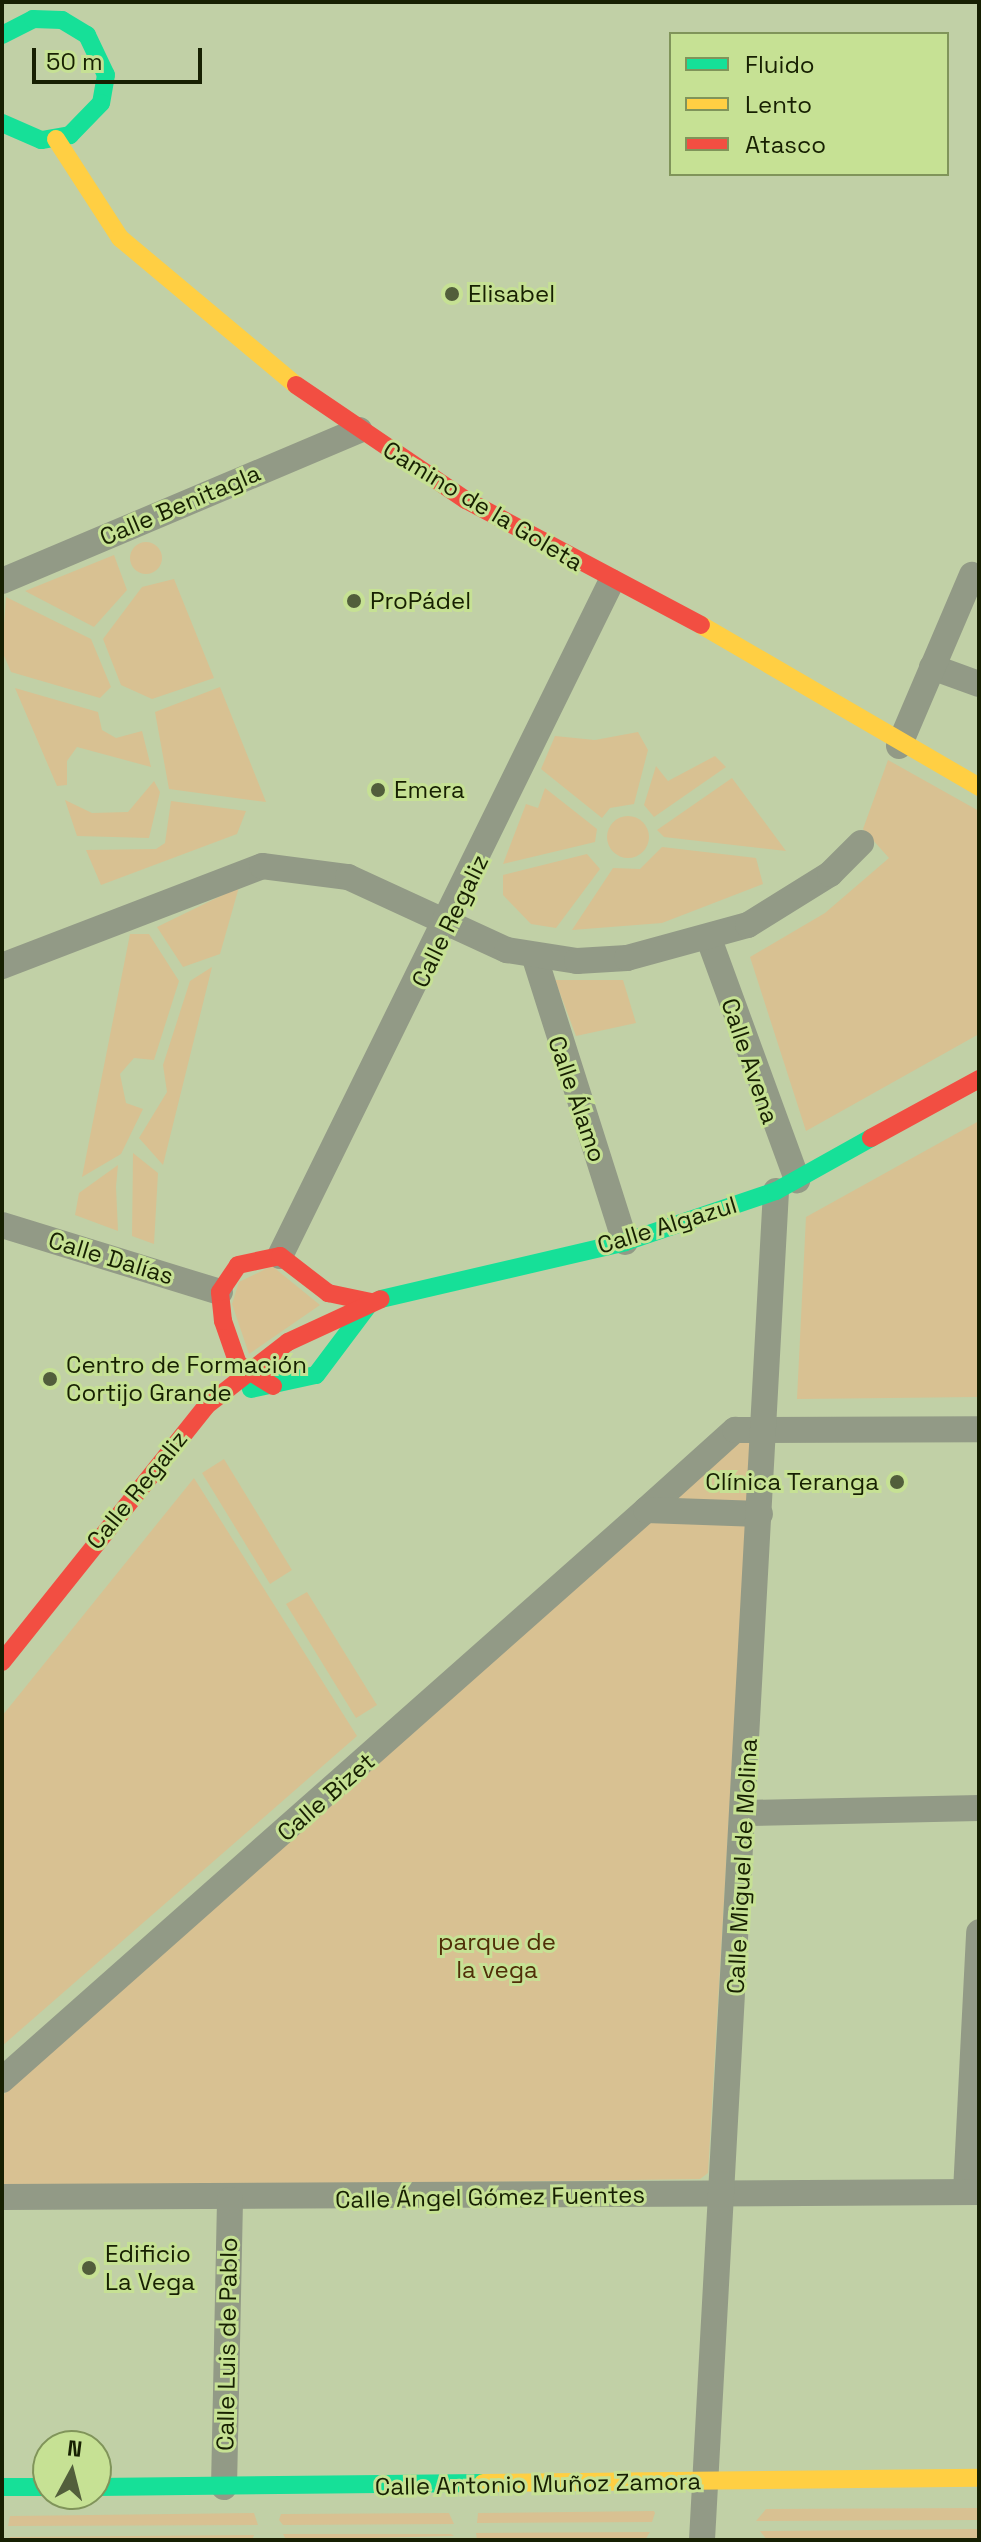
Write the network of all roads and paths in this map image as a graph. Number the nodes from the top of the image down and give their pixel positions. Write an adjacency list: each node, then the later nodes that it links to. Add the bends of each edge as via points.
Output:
1 (92, 10): 2 (street)
2 (76, 26): 3 (street, via 33,19); 5 (street, via 103,60 105,90 93,116)
3 (2, 35)
4 (2, 123): 5 (street, via 27,138)
5 (56, 139): 6 (street, Camino de la Goleta, via 120,238 155,272)
6 (359, 430): 8 (street, Calle Benitagla); 9 (street, Camino de la Goleta)
7 (972, 575): 10 (street)
8 (2, 581)
9 (611, 582): 12 (street, Camino de la Goleta, via 768,661); 15 (street, Calle Regaliz)
10 (932, 667): 11 (street); 12 (street)
11 (979, 684)
12 (899, 746): 13 (street, Camino de la Goleta)
13 (979, 787)
14 (861, 843): 16 (street, via 794,900)
15 (447, 927): 17 (street); 18 (street, via 348,877 262,866); 23 (street, Calle Regaliz)
16 (709, 939): 17 (street, via 627,958); 20 (street, Calle Avena)
17 (534, 955): 22 (street, Calle Álamo)
18 (2, 966)
19 (979, 1079): 20 (street, Calle Algazul)
20 (786, 1185): 22 (street, Calle Algazul); 34 (street, Calle Miguel de Molina)
21 (2, 1225): 25 (street, Calle Dalías)
22 (625, 1242): 26 (street, Calle Algazul)
23 (280, 1256): 24 (street, via 307,1270); 25 (street, via 238,1265)
24 (318, 1287): 26 (street); 27 (street)
25 (220, 1292): 29 (street)
26 (371, 1302): 27 (street, Calle Algazul); 28 (street)
27 (334, 1315): 28 (street); 30 (street, Calle Regaliz)
28 (341, 1341): 31 (street, via 316,1375)
29 (235, 1350): 30 (street); 32 (street)
30 (245, 1373): 31 (street); 32 (street, Calle Regaliz)
31 (273, 1386): 32 (street)
32 (220, 1393): 37 (street, Calle Regaliz)
33 (979, 1429): 34 (street, Calle Bizet)
34 (763, 1431): 35 (street, Calle Bizet, via 735,1430); 36 (street, Calle Miguel de Molina)
35 (646, 1510): 36 (street); 41 (street, Calle Bizet)
36 (760, 1514): 39 (street, Calle Miguel de Molina)
37 (2, 1662)
38 (979, 1808): 39 (street)
39 (746, 1813): 43 (street, Calle Miguel de Molina)
40 (979, 1932): 42 (street)
41 (2, 2080)
42 (973, 2192): 43 (street, Calle Ángel Gómez Fuentes)
43 (722, 2194): 45 (street, Calle Ángel Gómez Fuentes); 47 (street, Calle Miguel de Molina)
44 (2, 2197): 45 (street, Calle Ángel Gómez Fuentes)
45 (230, 2200): 51 (street, Calle Luis de Pablo)
46 (979, 2478): 47 (street, Calle Antonio Muñoz Zamora)
47 (704, 2483): 51 (street, Calle Antonio Muñoz Zamora); 52 (street, Calle Miguel de Molina)
48 (2, 2487): 49 (street)
49 (32, 2487)
50 (112, 2487): 51 (street, Calle Antonio Muñoz Zamora)
51 (224, 2487)
52 (702, 2540)

